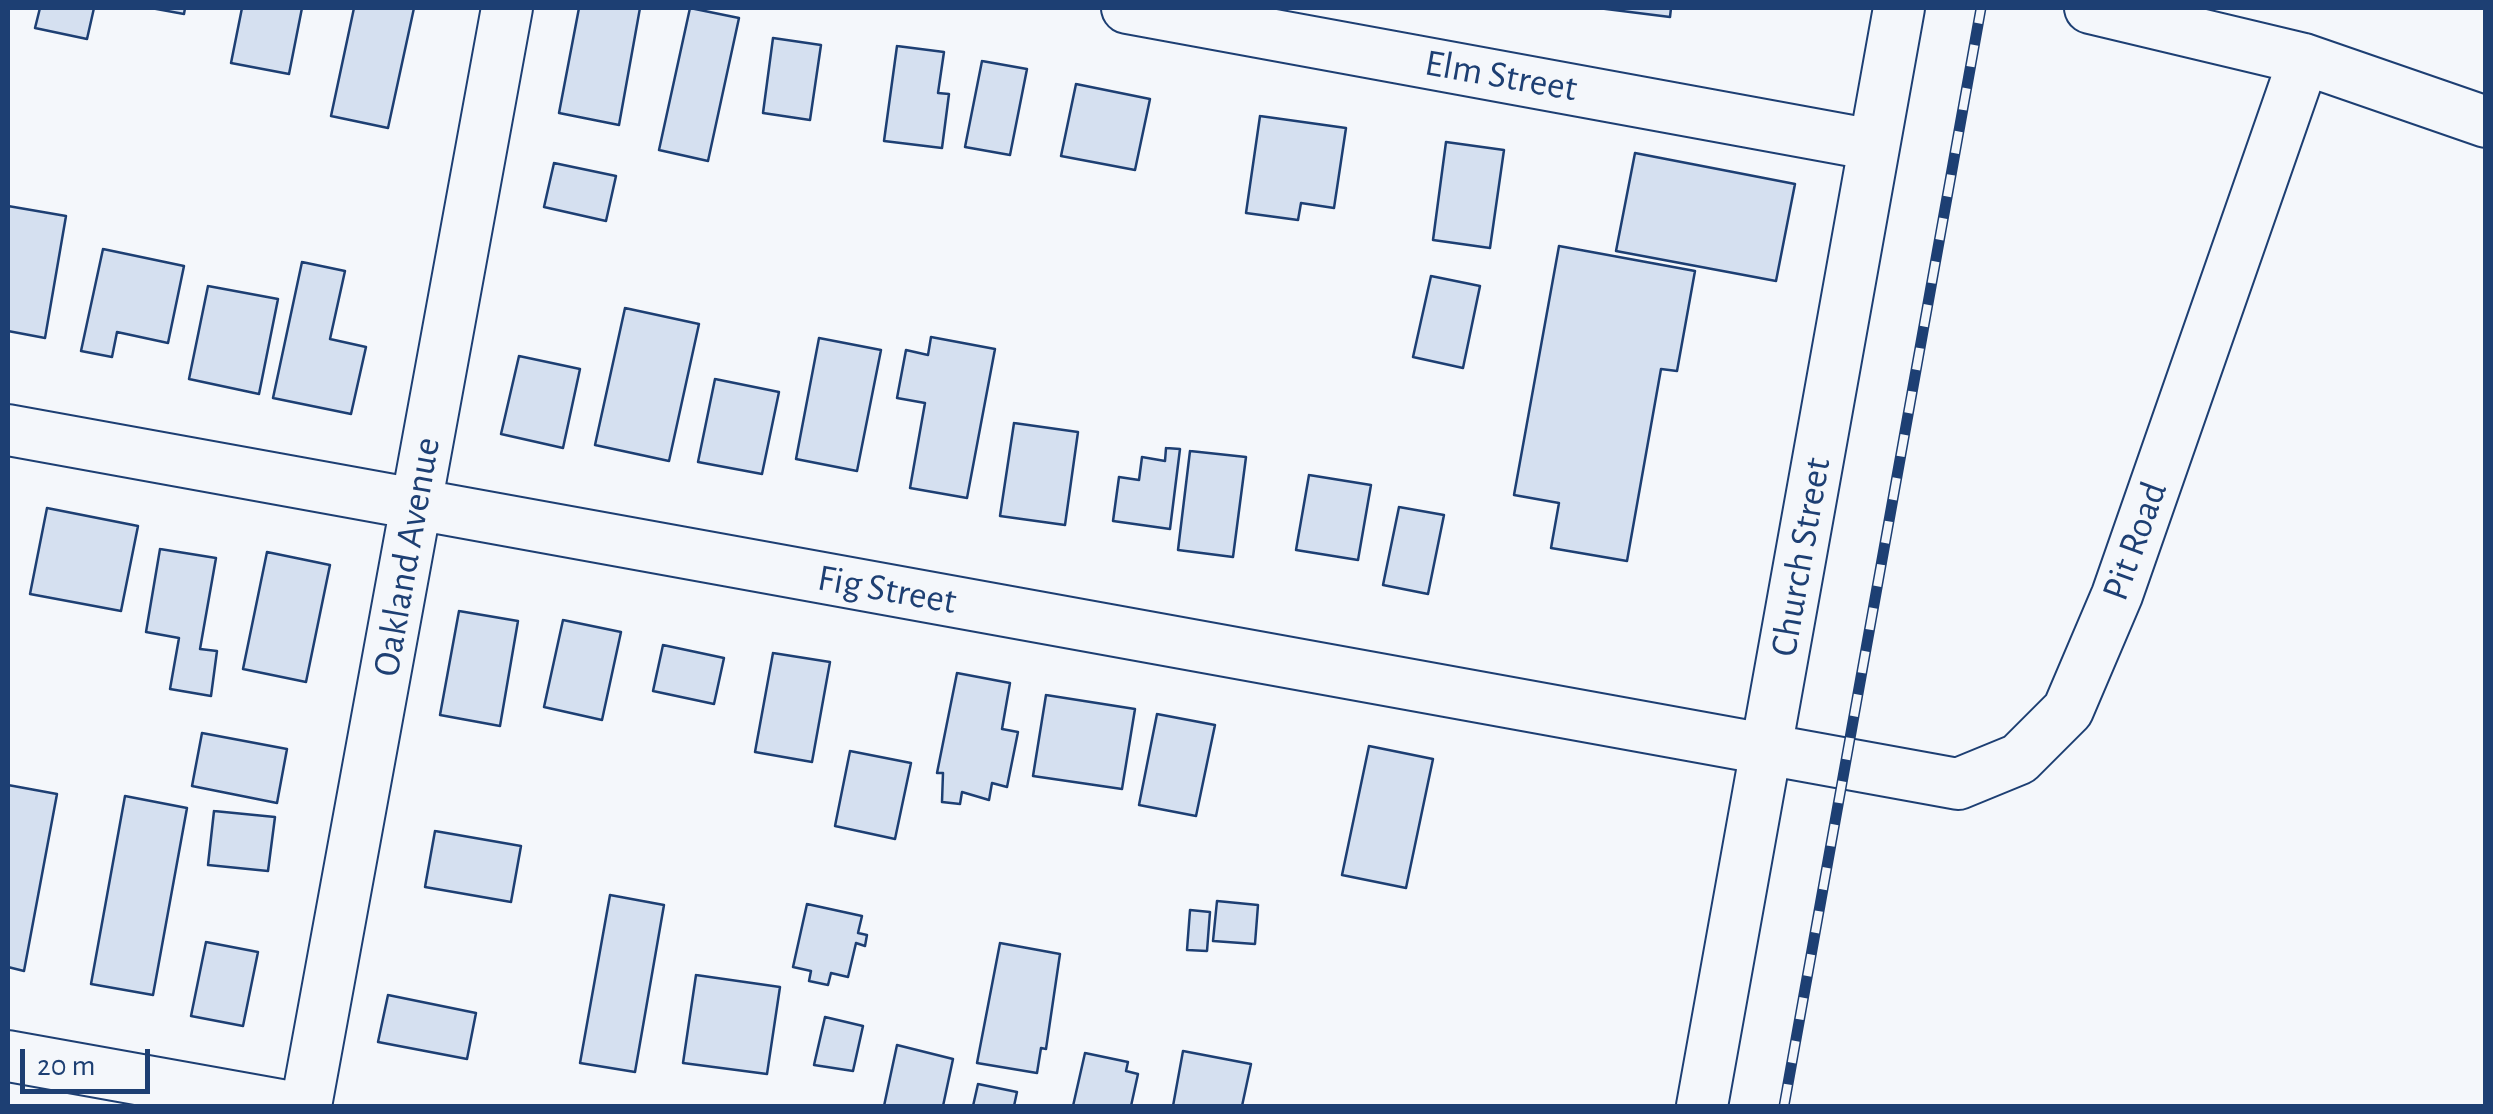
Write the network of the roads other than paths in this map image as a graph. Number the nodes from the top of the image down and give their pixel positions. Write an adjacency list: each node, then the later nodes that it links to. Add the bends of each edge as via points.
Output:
1 (507, 8): 10 (street, Oakland Avenue)
2 (1127, 8): 8 (street, Elm Street)
3 (1898, 8): 8 (street, Church Street)
4 (2090, 8): 5 (street)
5 (2188, 19): 6 (street)
6 (2304, 59): 7 (street); 11 (street, Pit Road, via 2117,595 2068,710 2019,760 1958,784)
7 (2486, 122)
8 (1874, 144): 11 (street, Church Street)
9 (8, 430): 10 (street, Fig Street)
10 (417, 504): 11 (street, Fig Street); 14 (street, Oakland Avenue)
11 (1767, 749): 15 (street, Church Street)
12 (8, 1056): 13 (street)
13 (287, 1106)
14 (306, 1106)
15 (1702, 1106)

